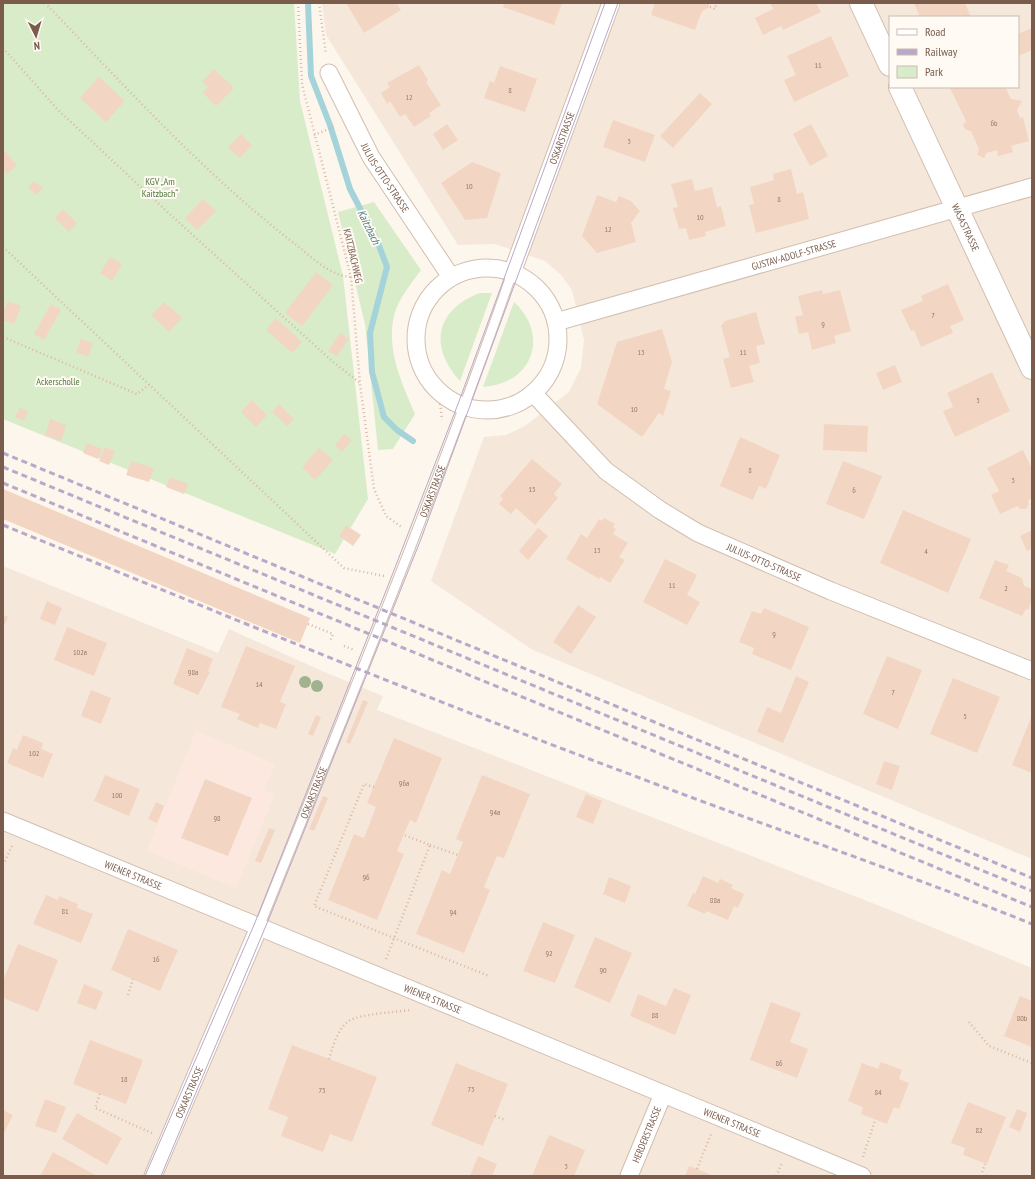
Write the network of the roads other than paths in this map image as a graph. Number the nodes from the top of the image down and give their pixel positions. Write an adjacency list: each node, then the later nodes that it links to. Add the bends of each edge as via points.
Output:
1 (611, 3): 8 (street, OSKARSTRASSE)
2 (861, 3): 3 (street)
3 (889, 63)
4 (329, 73): 9 (street, JULIUS-OTTO-STRASSE, via 371,157)
5 (900, 88): 7 (street, WASASTRASSE)
6 (1032, 187): 7 (street, GUSTAV-ADOLF-STRASSE)
7 (957, 207): 10 (street, GUSTAV-ADOLF-STRASSE); 11 (street, WASASTRASSE)
8 (512, 273): 9 (street, via 488,268 469,270); 10 (street, via 536,288 548,303); 13 (lane, OSKARSTRASSE)
9 (452, 277): 13 (street, via 434,291 422,310 416,332 417,354 425,375 439,392)
10 (556, 322): 12 (street, via 558,341 555,361 546,378)
11 (1032, 368)
12 (533, 393): 13 (street, via 514,404 493,410); 14 (street, JULIUS-OTTO-STRASSE, via 606,471 660,510 698,533 831,591)
13 (465, 407): 16 (lane, OSKARSTRASSE, via 413,544)
14 (1032, 671)
15 (3, 821): 16 (street, WIENER STRASSE)
16 (259, 927): 17 (street, WIENER STRASSE); 19 (street, OSKARSTRASSE)
17 (663, 1094): 18 (street, WIENER STRASSE); 20 (street, HERDERSTRASSE)
18 (860, 1175)
19 (153, 1176)
20 (629, 1176)

